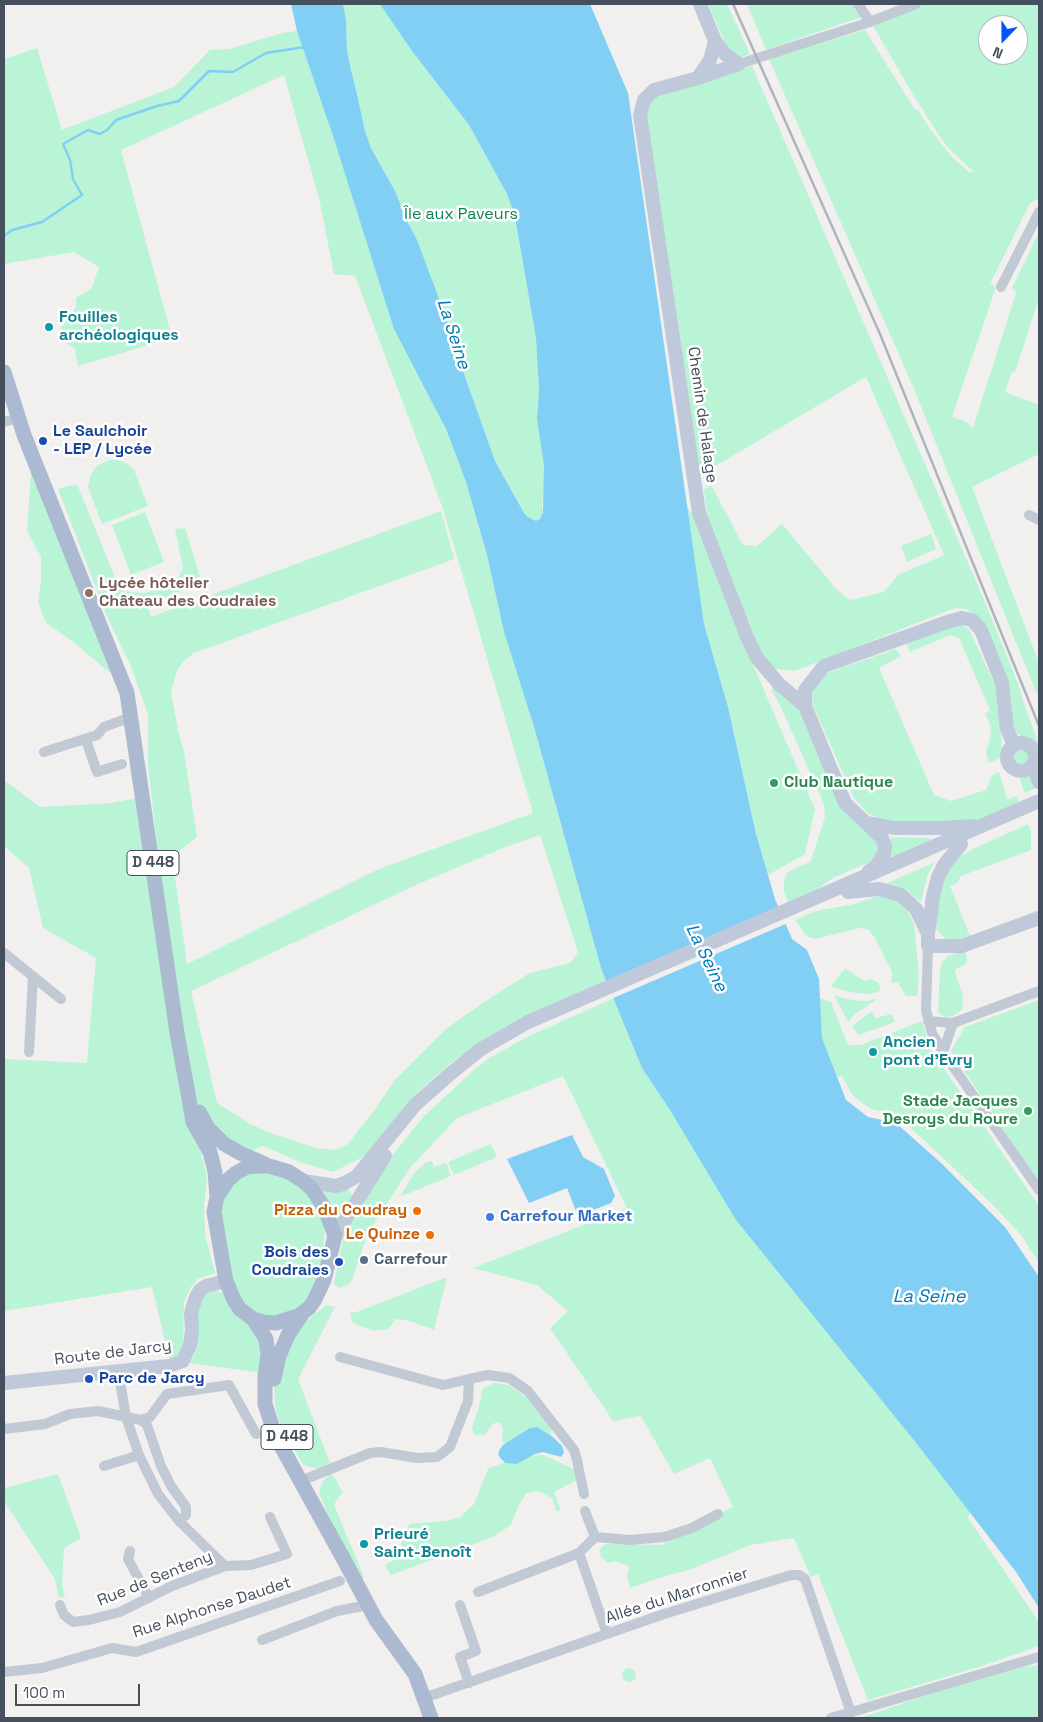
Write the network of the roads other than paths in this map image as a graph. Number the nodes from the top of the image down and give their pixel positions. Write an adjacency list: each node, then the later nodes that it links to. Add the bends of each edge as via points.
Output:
1 (700, 4): 5 (main road)
2 (858, 4): 4 (street)
3 (916, 4): 4 (street)
4 (870, 22): 6 (street)
5 (715, 41): 6 (main road); 7 (main road, via 710,60)
6 (739, 64): 7 (main road)
7 (698, 78): 14 (main road, Chemin de Halage, via 654,90 644,100 640,115 699,512 753,651)
8 (1039, 212): 9 (street)
9 (1001, 287)
10 (4, 372): 11 (main road, D 448)
11 (11, 420): 17 (main road, D 448, via 115,660 128,693)
12 (1029, 515): 13 (street)
13 (1039, 520)
14 (779, 684): 15 (main road); 16 (main road, Chemin de Halage)
15 (805, 690): 16 (main road); 19 (main road, via 824,666 947,622 962,618 972,620 981,630 1002,683 1007,729)
16 (805, 706): 26 (main road, via 845,803)
17 (131, 717): 18 (street, via 104,726 97,735); 44 (main road, D 448)
18 (86, 740): 20 (street); 21 (street, via 97,772)
19 (1014, 745): 22 (main road, via 1026,744 1032,750); 22 (main road, via 1007,754 1010,765 1020,771)
20 (44, 752)
21 (122, 764)
22 (1032, 765): 23 (main road)
23 (1039, 782)
24 (1039, 801): 27 (main road)
25 (1039, 810): 27 (main road)
26 (866, 822): 28 (main road, via 894,828); 30 (main road, via 882,838 885,846 877,865)
27 (1001, 822): 28 (main road); 29 (main road)
28 (984, 826): 30 (main road)
29 (961, 844): 31 (main road); 34 (main road, via 938,877)
30 (860, 877): 32 (main road)
31 (848, 892): 32 (main road); 34 (main road, via 879,889 901,896 916,909)
32 (818, 900): 39 (main road)
33 (1039, 918): 34 (main road, via 962,946)
34 (928, 940): 40 (street)
35 (4, 953): 36 (street)
36 (33, 976): 38 (street); 42 (street)
37 (1039, 991): 41 (street)
38 (61, 998)
39 (577, 1004): 46 (main road, via 528,1022 481,1049 415,1105 357,1176 336,1186); 49 (main road, via 486,1054 420,1110 386,1155)
40 (928, 1021): 41 (street); 43 (street)
41 (953, 1022): 43 (street)
42 (29, 1052)
43 (943, 1052): 47 (street)
44 (184, 1069): 45 (main road, D 448, via 195,1105 208,1128 240,1154); 48 (main road, D 448, via 193,1122 210,1152)
45 (269, 1166): 46 (main road); 48 (main road, via 247,1167 236,1173)
46 (303, 1181): 49 (main road, via 330,1218)
47 (1039, 1190)
48 (216, 1196): 50 (main road, via 214,1212)
49 (335, 1236): 51 (main road, via 320,1290)
50 (226, 1281): 52 (main road, via 240,1309); 54 (main road, Route de Jarcy, via 206,1286 196,1297 190,1345 183,1361 169,1366)
51 (302, 1314): 52 (main road, via 276,1323); 63 (main road, D 448, via 288,1335 273,1381 274,1406)
52 (253, 1319): 72 (main road, D 448, via 266,1339 265,1404 275,1435)
53 (340, 1357): 55 (street, via 443,1385)
54 (118, 1370): 56 (main road, Route de Jarcy); 57 (street)
55 (469, 1379): 63 (street, via 468,1401 450,1447 436,1458 370,1453); 64 (street, via 488,1375 509,1378 528,1392 574,1450)
56 (4, 1383)
57 (126, 1417): 58 (street); 59 (street, via 98,1412 70,1414 45,1424); 61 (street)
58 (141, 1420): 60 (street, via 150,1417 167,1394 229,1385); 68 (street, via 147,1425 171,1486 186,1507 186,1515)
59 (4, 1429)
60 (256, 1434)
61 (139, 1455): 62 (street); 68 (street, via 158,1494)
62 (104, 1466)
63 (308, 1478): 72 (main road, D 448)
64 (584, 1494)
65 (585, 1511): 69 (street)
66 (718, 1514): 69 (street, via 692,1528 664,1537 630,1540)
67 (270, 1517): 73 (street, Rue de Senteny, via 287,1554 251,1565)
68 (179, 1521): 73 (street)
69 (595, 1537): 71 (street)
70 (130, 1551): 76 (street, via 128,1559)
71 (579, 1554): 75 (street); 80 (street)
72 (343, 1558): 78 (main road, D 448)
73 (225, 1566): 76 (street, Rue de Senteny)
74 (340, 1582): 83 (street, Rue Alphonse Daudet, via 136,1652 112,1648 42,1668)
75 (478, 1592)
76 (149, 1598): 77 (street, Rue de Senteny, via 120,1612 74,1622 64,1615)
77 (60, 1605)
78 (368, 1605): 81 (street, via 337,1611); 85 (main road, D 448, via 415,1674)
79 (460, 1605): 84 (street, via 476,1651 460,1657)
80 (607, 1634): 84 (street, Allée du Marronnier); 86 (street, Allée du Marronnier, via 799,1575 805,1579)
81 (262, 1640)
82 (1039, 1657): 86 (street)
83 (4, 1672)
84 (469, 1683): 85 (street, Allée du Marronnier)
85 (424, 1698): 87 (main road, D 448)
86 (851, 1712): 88 (street)
87 (431, 1718)
88 (831, 1718)

